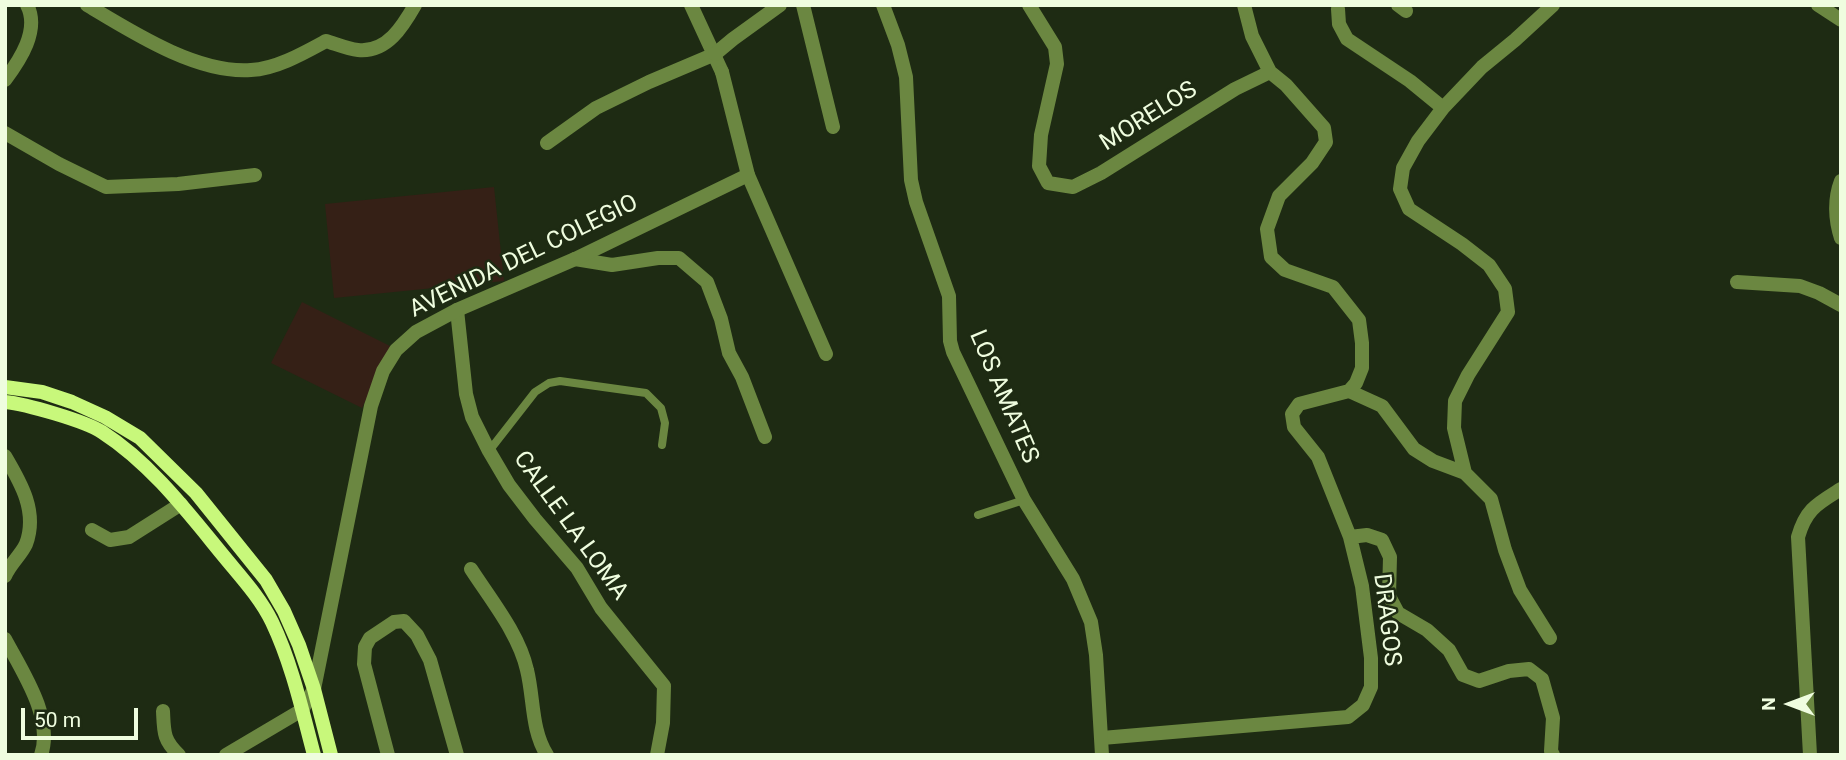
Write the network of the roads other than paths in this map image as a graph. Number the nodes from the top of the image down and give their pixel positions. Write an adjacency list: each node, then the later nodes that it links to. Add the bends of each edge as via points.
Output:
1 (27, 5): 16 (street, via 32,23 26,48)
2 (87, 5): 3 (street, via 153,44 216,69 252,71 288,61 326,41 358,50 386,44)
3 (415, 5)
4 (691, 5): 14 (street)
5 (780, 5): 14 (street)
6 (803, 5): 18 (street)
7 (883, 5): 39 (street, LOS AMATES, via 906,77 911,180 949,296 953,352)
8 (1030, 5): 15 (street, MORELOS, via 1055,47 1057,64 1041,135 1039,166 1048,183 1073,187)
9 (1244, 5): 15 (street, via 1252,36)
10 (1553, 5): 17 (street)
11 (1818, 5): 13 (street)
12 (1338, 9): 17 (street, via 1347,39)
13 (1841, 20)
14 (715, 54): 20 (street, via 596,108); 22 (street)
15 (1270, 72): 31 (street, via 1324,128 1326,142 1279,196 1267,229 1271,257 1285,270 1334,287 1359,320 1362,369)
16 (5, 80)
17 (1443, 108): 37 (street, via 1403,168 1400,189 1409,209 1489,265 1505,289 1508,313 1455,401 1454,428)
18 (832, 127)
19 (5, 133): 21 (street, via 106,187)
20 (547, 143)
21 (255, 174)
22 (748, 175): 25 (street, AVENIDA DEL COLEGIO); 29 (street)
23 (1841, 181): 24 (street, via 1836,223)
24 (1841, 238)
25 (575, 259): 28 (street, AVENIDA DEL COLEGIO); 33 (street, via 611,265 679,258 707,282 729,353)
26 (1737, 282): 27 (street, via 1800,286)
27 (1841, 305)
28 (457, 310): 35 (street, CALLE LA LOMA, via 469,405); 48 (street, AVENIDA DEL COLEGIO, via 416,332 396,350 383,371)
29 (826, 354)
30 (5, 387): 48 (main road, via 42,392 105,417 139,438 196,493 266,580 295,634)
31 (1349, 391): 37 (street, via 1382,406 1414,449); 43 (street, DRAGOS, via 1299,404 1292,414 1294,426 1318,457)
32 (5, 402): 40 (main road, via 100,430 131,453)
33 (765, 437)
34 (662, 445): 35 (lane, via 665,423 661,408 646,393 560,381 535,392)
35 (489, 451): 60 (street, CALLE LA LOMA, via 535,520 577,568 601,608 664,685)
36 (5, 456): 45 (street, via 24,488 31,522 26,545)
37 (1465, 473): 46 (street, via 1491,499 1520,590)
38 (1841, 489): 63 (street, via 1817,504 1803,520 1798,537)
39 (1024, 500): 41 (lane); 51 (street, LOS AMATES, via 1073,579 1091,622)
40 (180, 504): 42 (street, via 129,537 110,540); 49 (main road, via 253,591 271,620)
41 (978, 515)
42 (92, 530)
43 (1350, 537): 51 (street, DRAGOS, via 1371,658 1371,687 1363,705 1348,717); 62 (street, via 1367,535 1382,540 1390,557 1389,596 1398,613 1427,629 1449,650 1463,675 1479,681 1529,670 1542,678 1553,719)
44 (471, 569): 59 (street, via 519,645 541,746)
45 (5, 576)
46 (1550, 638)
47 (5, 639): 52 (street, via 41,711)
48 (314, 689): 49 (street, AVENIDA DEL COLEGIO); 56 (main road)
49 (302, 710): 54 (street); 55 (main road)
50 (163, 711): 53 (street, via 167,743)
51 (1102, 738): 61 (street, LOS AMATES)
52 (41, 755)
53 (179, 755)
54 (226, 755)
55 (314, 755)
56 (331, 755)
57 (388, 755): 58 (street, via 364,664 365,647 370,638 394,622 404,621 430,660)
58 (457, 755)
59 (547, 755)
60 (657, 755)
61 (1102, 755)
62 (1553, 755)
63 (1810, 755)

